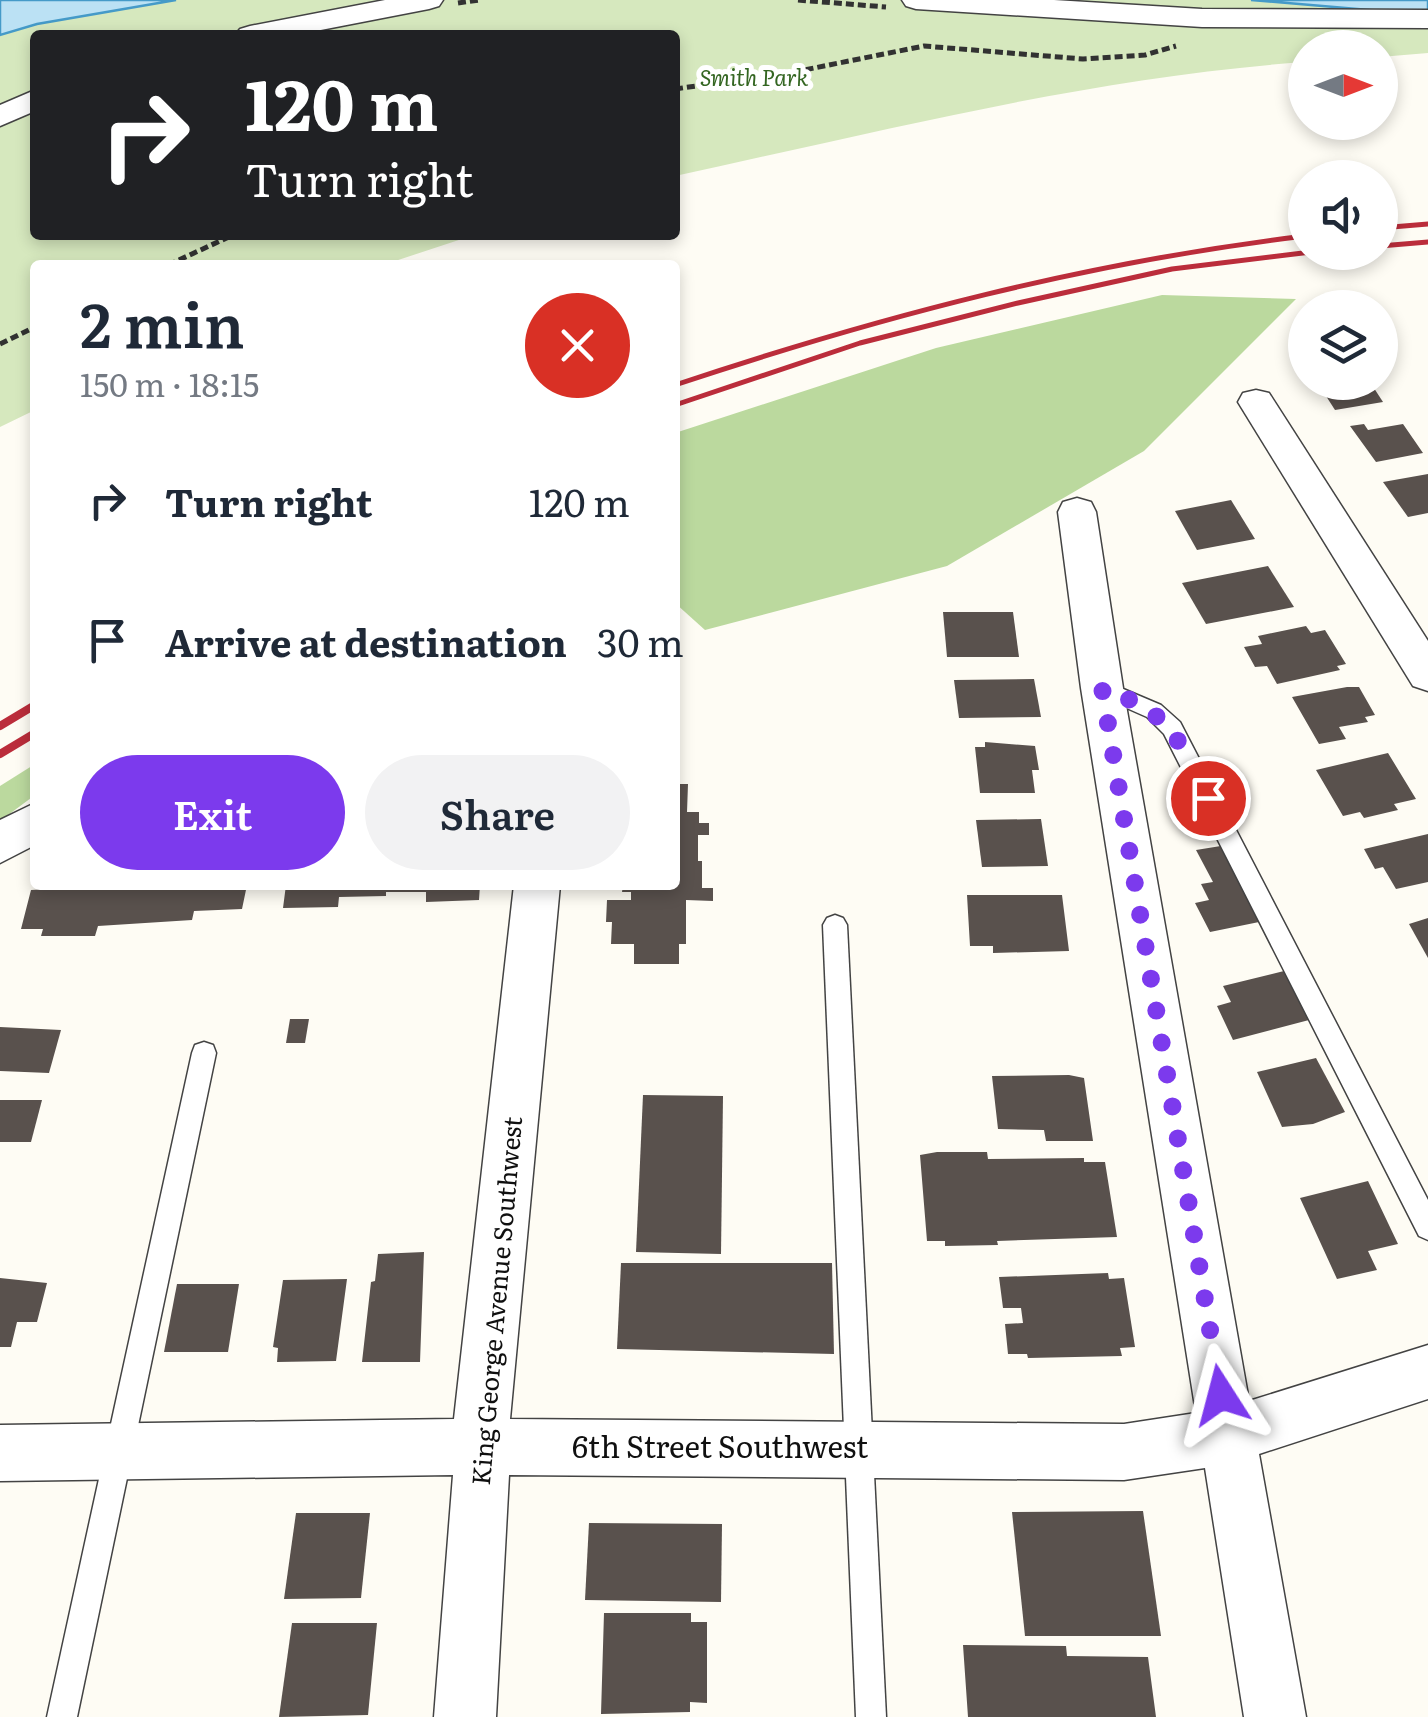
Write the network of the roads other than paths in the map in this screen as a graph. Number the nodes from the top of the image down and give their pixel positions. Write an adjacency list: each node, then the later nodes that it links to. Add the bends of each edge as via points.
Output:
1 (429, 0): 4 (street)
2 (916, 0): 3 (street, via 1202,18)
3 (1428, 19)
4 (276, 30)
5 (30, 102): 6 (street)
6 (0, 118)
7 (1256, 402): 9 (street)
8 (1077, 512): 10 (street)
9 (1428, 675)
10 (1102, 688): 16 (lane, via 1144,706 1172,728); 18 (street)
11 (30, 824): 12 (street)
12 (0, 844)
13 (536, 890): 19 (street, King George Avenue Southwest)
14 (835, 925): 20 (lane)
15 (204, 1053): 21 (lane)
16 (1428, 1227)
17 (1428, 1372): 18 (street, 6th Street Southwest)
18 (1227, 1434): 20 (street, 6th Street Southwest, via 1124,1452); 26 (street)
19 (479, 1446): 20 (street, 6th Street Southwest); 21 (street, 6th Street Southwest); 24 (street, King George Avenue Southwest)
20 (858, 1449): 25 (lane)
21 (117, 1450): 22 (street, 6th Street Southwest); 23 (lane)
22 (0, 1452)
23 (62, 1717)
24 (465, 1717)
25 (872, 1717)
26 (1275, 1717)

